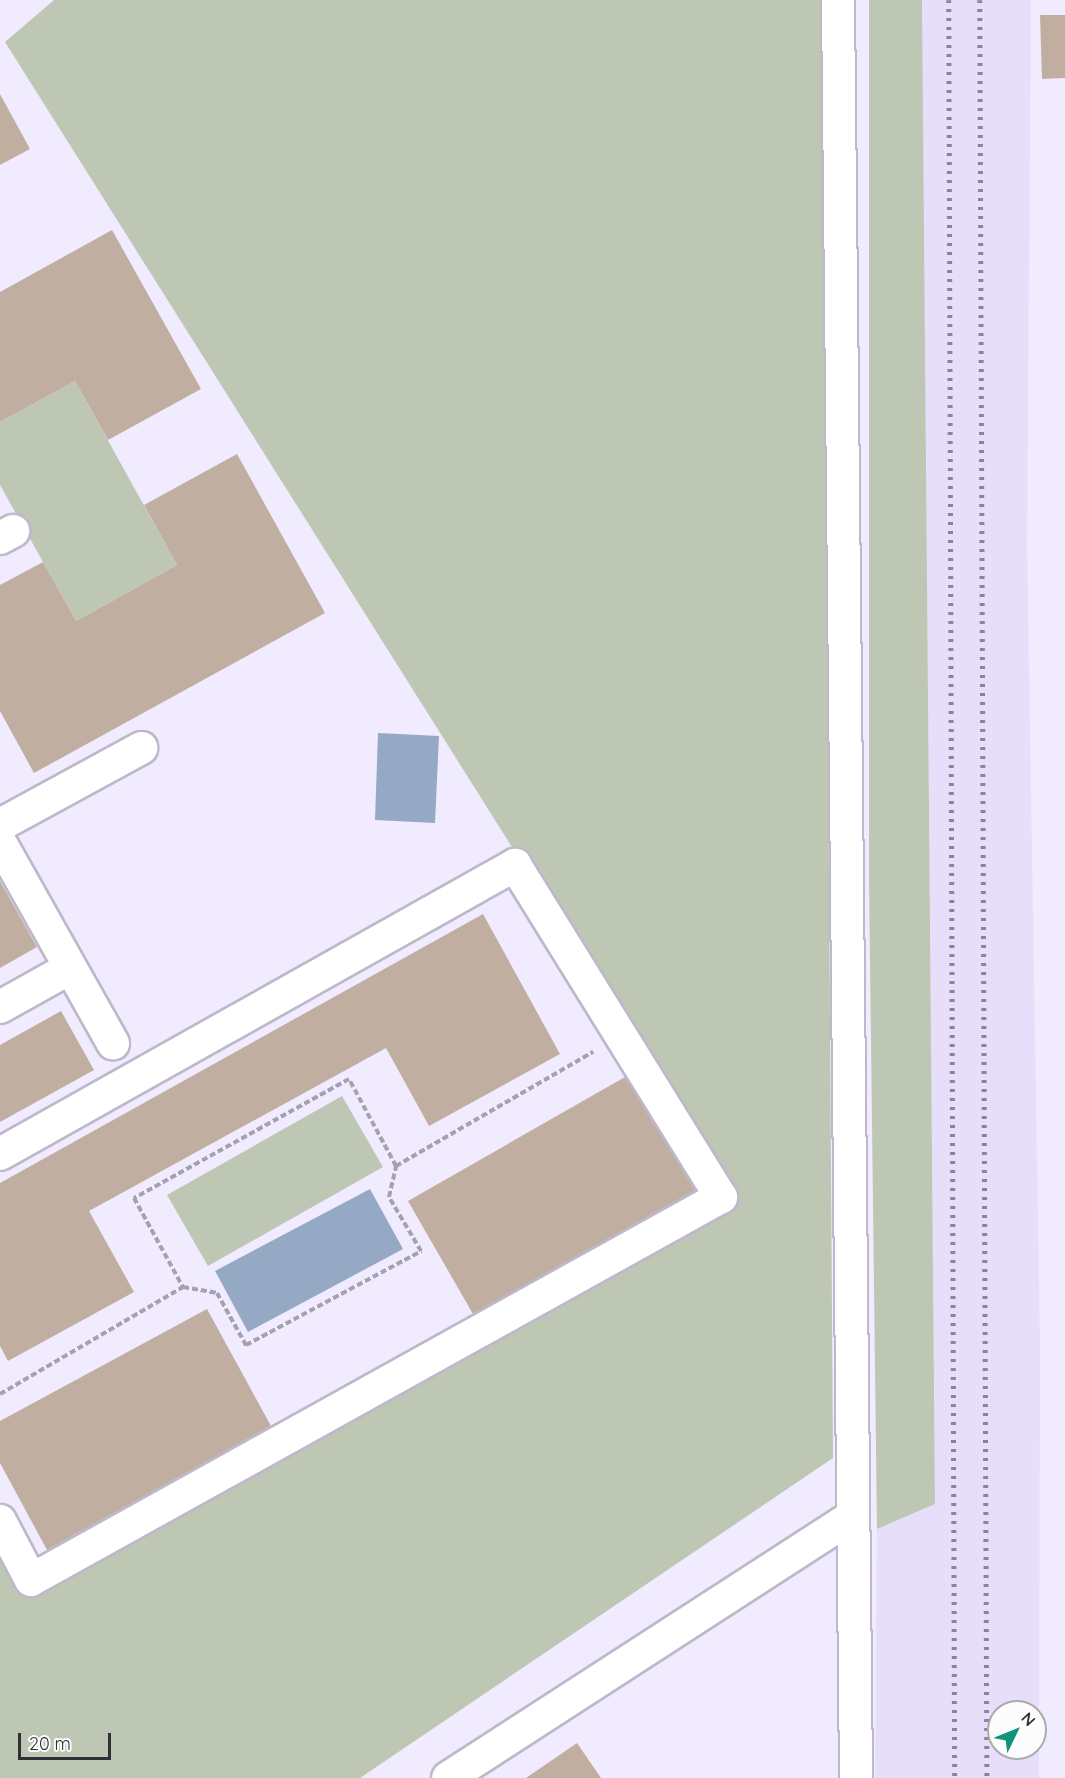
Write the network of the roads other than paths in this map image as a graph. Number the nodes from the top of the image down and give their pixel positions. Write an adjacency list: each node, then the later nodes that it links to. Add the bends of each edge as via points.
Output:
1 (838, 0): 9 (street)
2 (141, 748): 3 (street)
3 (0, 825)
4 (0, 842): 5 (street)
5 (70, 968): 6 (street); 7 (street)
6 (0, 1007)
7 (113, 1042)
8 (0, 1154): 10 (street, via 515,866 721,1197 31,1580)
9 (850, 1518): 11 (street); 12 (street)
10 (0, 1521)
11 (448, 1778)
12 (856, 1778)

